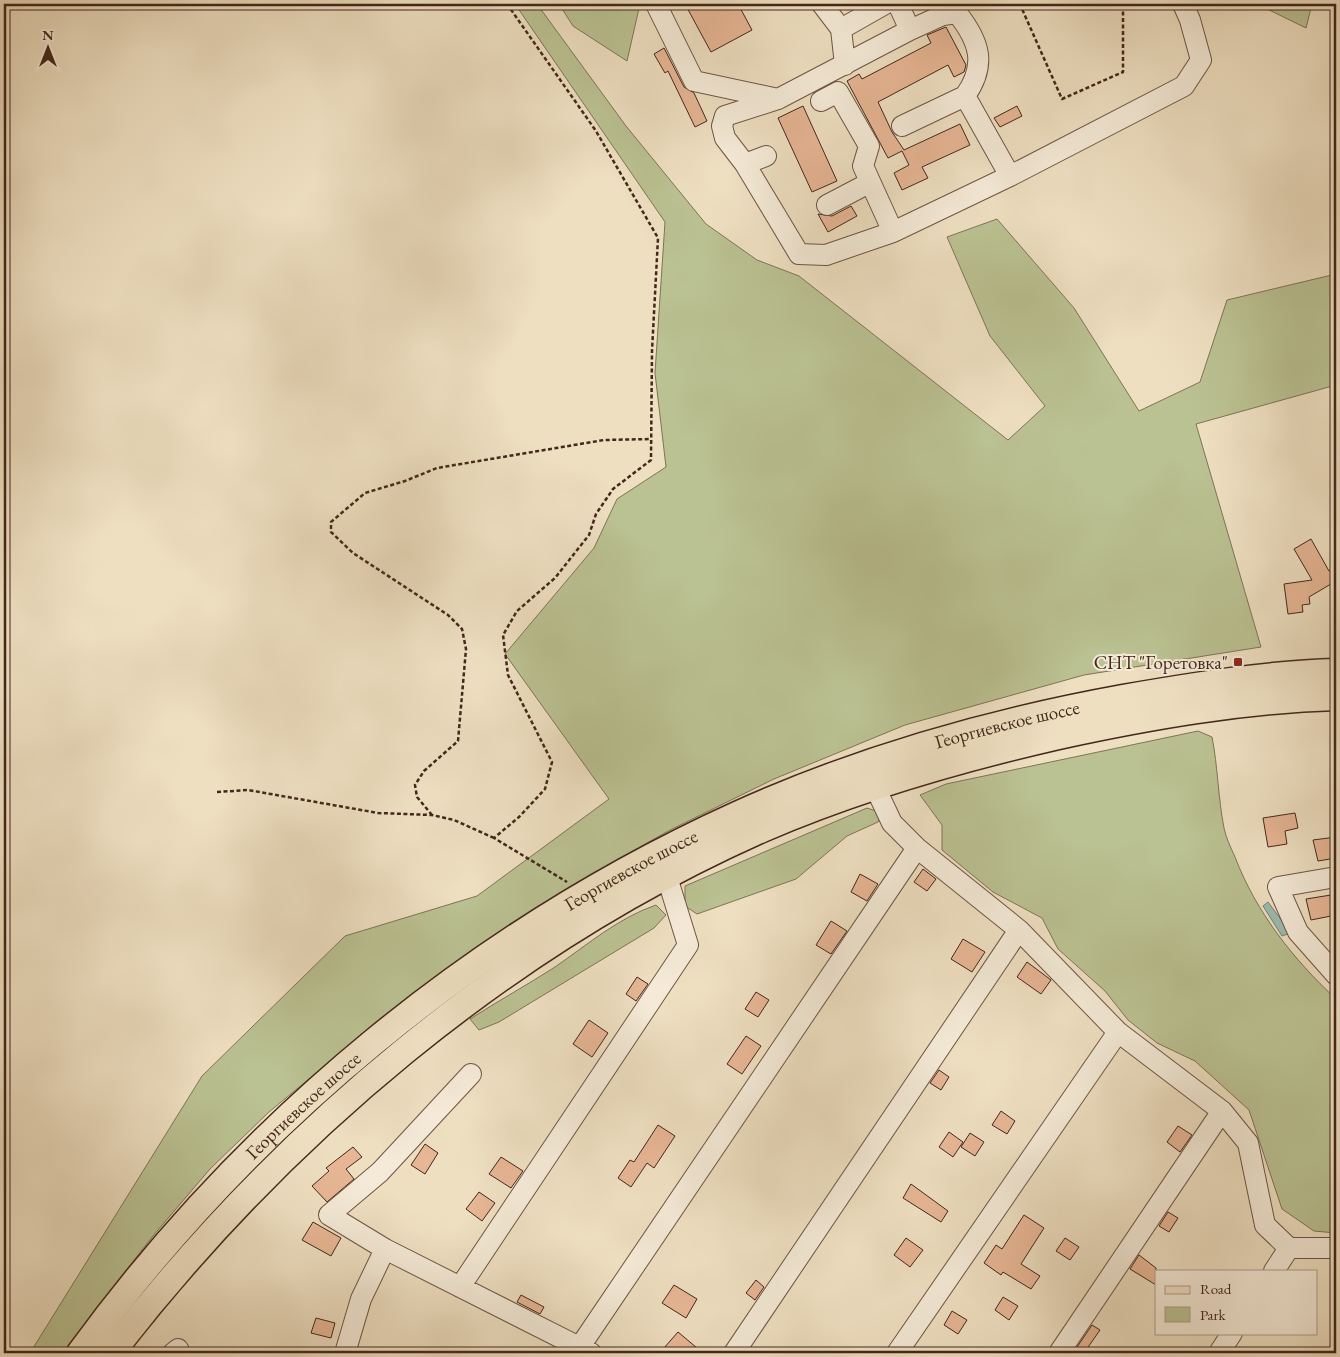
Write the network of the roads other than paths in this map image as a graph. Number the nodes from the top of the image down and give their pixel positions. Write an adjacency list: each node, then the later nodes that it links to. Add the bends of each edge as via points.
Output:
1 (656, 4): 10 (street, via 694,81)
2 (822, 4): 6 (street)
3 (885, 4): 6 (street)
4 (898, 4): 7 (street)
5 (1183, 4): 15 (street, via 1201,60 1184,86)
6 (841, 29): 8 (street)
7 (910, 30): 8 (street); 9 (street, via 943,15 957,13 979,52 973,85)
8 (845, 65): 10 (street)
9 (965, 96): 12 (street); 15 (street)
10 (778, 99): 14 (street, via 725,116 722,126 725,138)
11 (821, 101): 16 (street, via 838,92 869,146 864,166)
12 (902, 126)
13 (766, 156): 14 (street)
14 (745, 164): 18 (street, via 799,254 826,255)
15 (1010, 176): 18 (street)
16 (869, 183): 17 (street); 18 (street)
17 (828, 205)
18 (893, 232)
19 (1336, 672): 37 (main road, Георгиевское шоссе, via 1154,693 1028,717 927,744 827,778 742,813 670,848 578,900 478,964 296,1108 192,1214)
20 (1336, 697): 21 (main road, Георгиевское шоссе, via 1202,708 1149,717 989,753)
21 (875, 787): 22 (street, via 892,823); 23 (main road, Георгиевское шоссе, via 763,829)
22 (917, 848): 25 (street); 36 (street)
23 (667, 876): 34 (street, via 688,946); 38 (main road, Георгиевское шоссе, via 584,924 433,1027 331,1114 285,1156 212,1233)
24 (1336, 877): 26 (street, via 1278,887 1298,932)
25 (1019, 930): 27 (street); 42 (street)
26 (1336, 975)
27 (1118, 1032): 29 (street); 43 (street)
28 (471, 1074): 32 (street, via 380,1172 329,1215)
29 (1222, 1111): 30 (street, via 1248,1143 1265,1225); 44 (street)
30 (1289, 1248): 31 (street); 33 (street)
31 (1336, 1248)
32 (385, 1249): 34 (street); 41 (street, via 361,1299)
33 (1275, 1270)
34 (460, 1287): 36 (street)
35 (1231, 1334): 45 (street)
36 (585, 1350)
37 (80, 1353)
38 (111, 1353)
39 (173, 1353): 40 (street, via 178,1349)
40 (180, 1353)
41 (345, 1353)
42 (734, 1353)
43 (897, 1353)
44 (1059, 1353)
45 (1219, 1353)

